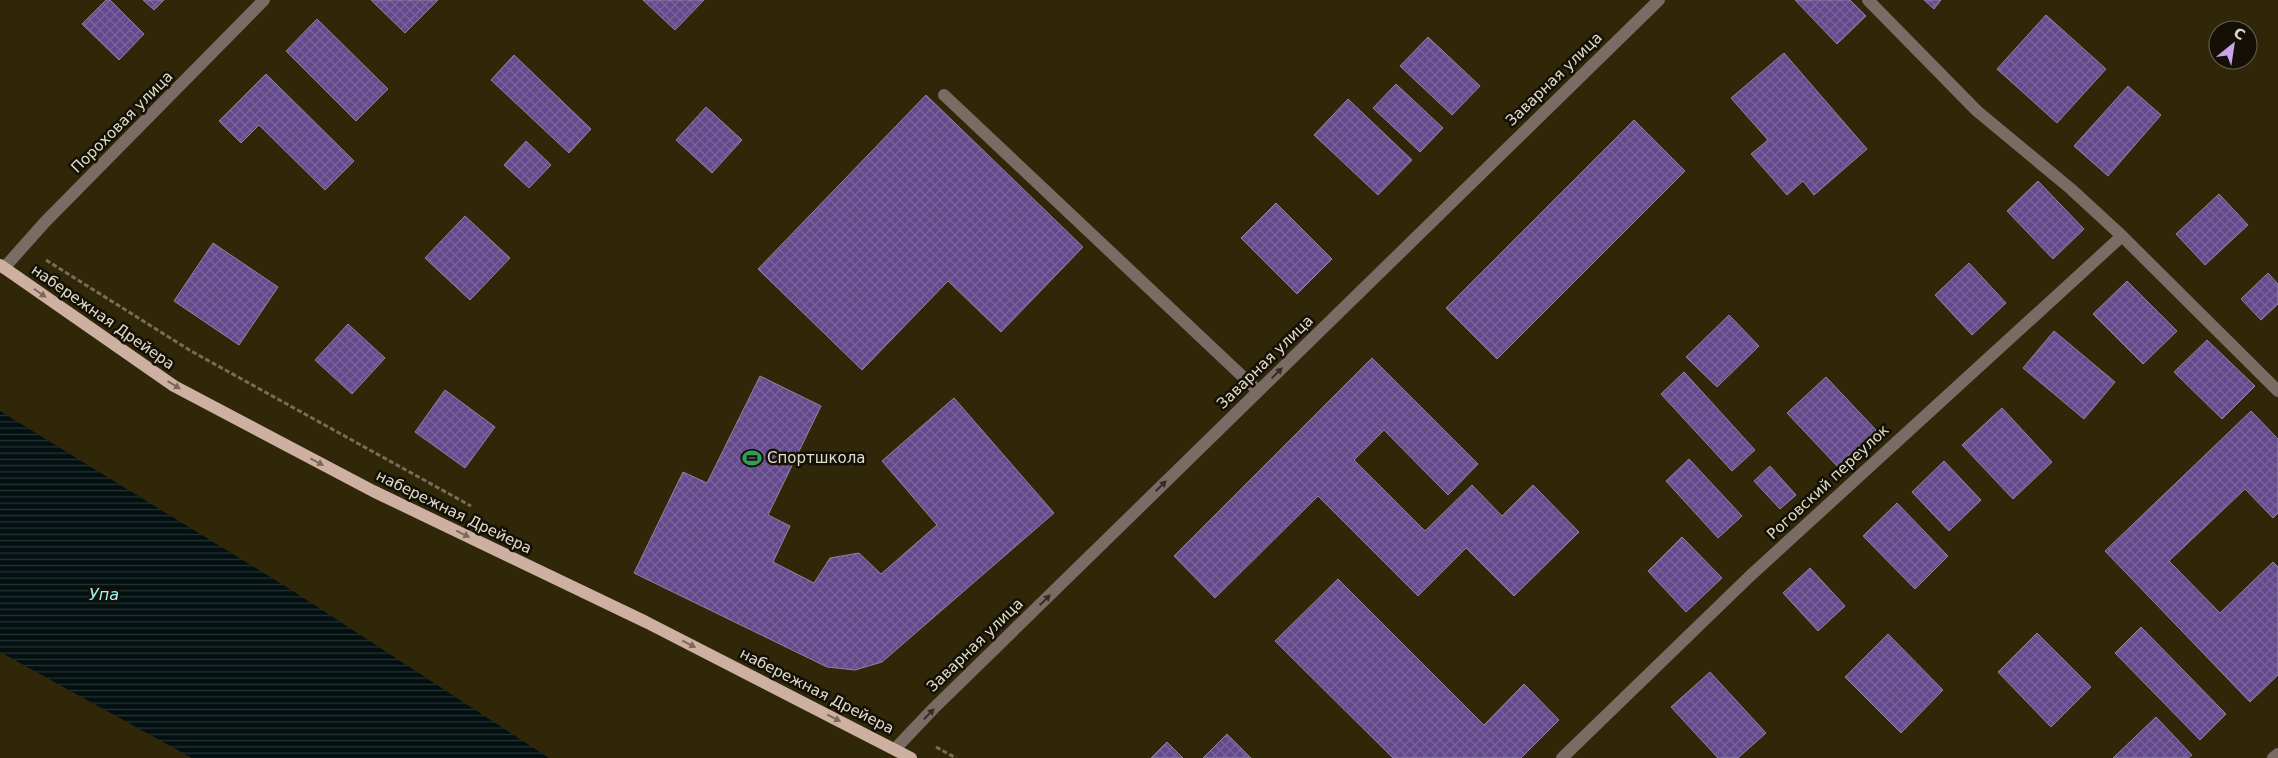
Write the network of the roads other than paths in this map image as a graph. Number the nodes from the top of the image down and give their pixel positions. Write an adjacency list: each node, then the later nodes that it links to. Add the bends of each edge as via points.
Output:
1 (264, 0): 6 (street, Пороховая улица)
2 (1659, 0): 7 (street, Заварная улица, one-way to 2)
3 (1868, 0): 5 (street, via 1977,111)
4 (944, 95): 7 (street)
5 (2122, 236): 8 (street); 12 (street, Роговский переулок, via 1750,576)
6 (2, 267): 9 (main road, набережная Дрейера, one-way to 9, via 174,386 373,492 646,622)
7 (1258, 391): 9 (street, Заварная улица, one-way to 7)
8 (2278, 391)
9 (895, 750): 11 (main road, набережная Дрейера)
10 (2278, 754): 13 (street)
11 (911, 758)
12 (1562, 758)
13 (2273, 758)

